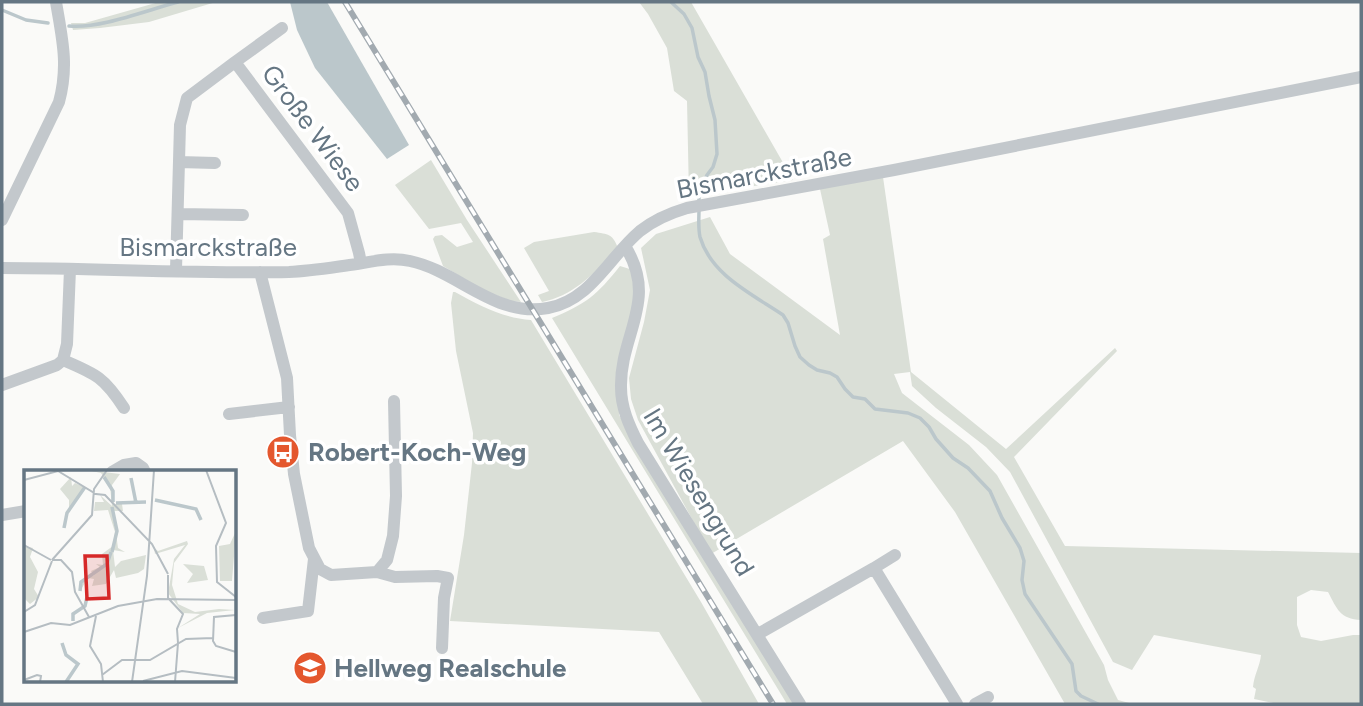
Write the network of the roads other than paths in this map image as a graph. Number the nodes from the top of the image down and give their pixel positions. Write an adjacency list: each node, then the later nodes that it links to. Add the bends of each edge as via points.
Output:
1 (56, 2): 9 (street, via 65,54 59,102)
2 (282, 28): 3 (street, Große Wiese)
3 (235, 62): 5 (street, Große Wiese, via 187,98); 11 (street, Große Wiese, via 348,214)
4 (1361, 77): 10 (street, Bismarckstraße, via 687,208 648,225)
5 (178, 162): 6 (street); 7 (street, Große Wiese)
6 (215, 163)
7 (177, 214): 8 (street); 14 (street, Große Wiese)
8 (243, 215)
9 (2, 220)
10 (625, 246): 11 (street, Bismarckstraße, via 578,295 536,309 503,305 412,261); 31 (street, Im Wiesengrund, via 635,264 639,290 623,364 626,419)
11 (361, 263): 15 (street, Bismarckstraße)
12 (2, 268): 13 (street, Bismarckstraße)
13 (70, 269): 14 (street, Bismarckstraße); 16 (street)
14 (176, 270): 15 (street, Bismarckstraße)
15 (260, 272): 19 (street, via 287,378)
16 (64, 360): 17 (street); 20 (street, via 108,384)
17 (2, 385)
18 (394, 401): 29 (street, via 393,536 387,560)
19 (289, 407): 21 (street); 27 (street, via 294,474)
20 (124, 408)
21 (229, 414)
22 (114, 470): 23 (street, via 136,463)
23 (144, 470)
24 (24, 512): 25 (street)
25 (2, 515)
26 (895, 555): 28 (street)
27 (314, 559): 29 (street, via 331,575); 30 (street, via 308,611)
28 (874, 568): 31 (street); 35 (street)
29 (377, 572): 32 (street, via 448,578)
30 (263, 618)
31 (758, 634): 34 (street, Im Wiesengrund)
32 (442, 648)
33 (988, 697): 36 (street)
34 (800, 704)
35 (957, 704)
36 (975, 704)

